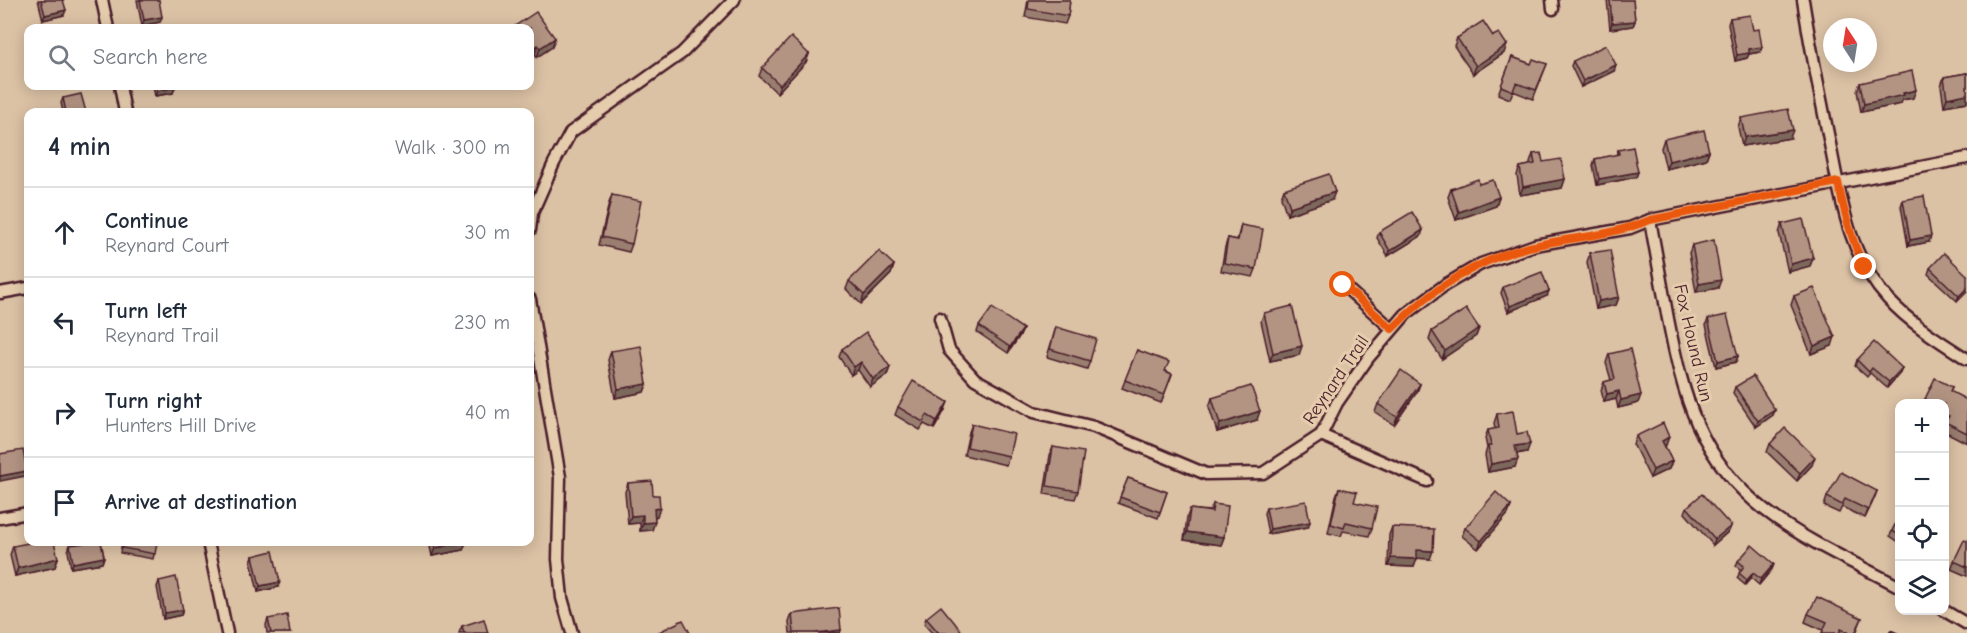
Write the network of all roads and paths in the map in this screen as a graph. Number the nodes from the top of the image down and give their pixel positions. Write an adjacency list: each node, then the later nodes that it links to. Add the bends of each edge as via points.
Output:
1 (102, 0): 4 (street)
2 (734, 0): 9 (street, via 682,53 571,132)
3 (1803, 0): 8 (street)
4 (107, 24)
5 (121, 90): 6 (street)
6 (124, 108)
7 (1967, 158): 8 (street, Reynard Trail)
8 (1838, 182): 10 (street, Reynard Trail); 17 (street, via 1855,247 1870,274 1909,319)
9 (534, 208)
10 (1650, 220): 16 (street, Reynard Trail, via 1630,228 1535,245 1481,264 1445,285); 23 (street, Fox Hound Run, via 1683,388 1698,427 1720,463 1747,495 1780,521)
11 (1343, 285): 16 (street)
12 (24, 289): 13 (street)
13 (0, 293)
14 (940, 318): 18 (street, Reynard Trail, via 949,350 975,379 1034,411 1094,427 1206,474 1263,473)
15 (534, 324): 27 (street, via 560,477 558,559 562,598)
16 (1392, 329): 18 (street, Reynard Trail, via 1337,403)
17 (1967, 359)
18 (1321, 435): 19 (street)
19 (1427, 481)
20 (24, 514): 21 (street)
21 (0, 518)
22 (209, 546): 26 (street)
23 (1895, 585)
24 (1949, 614): 25 (street)
25 (1967, 624)
26 (227, 633)
27 (572, 633)

